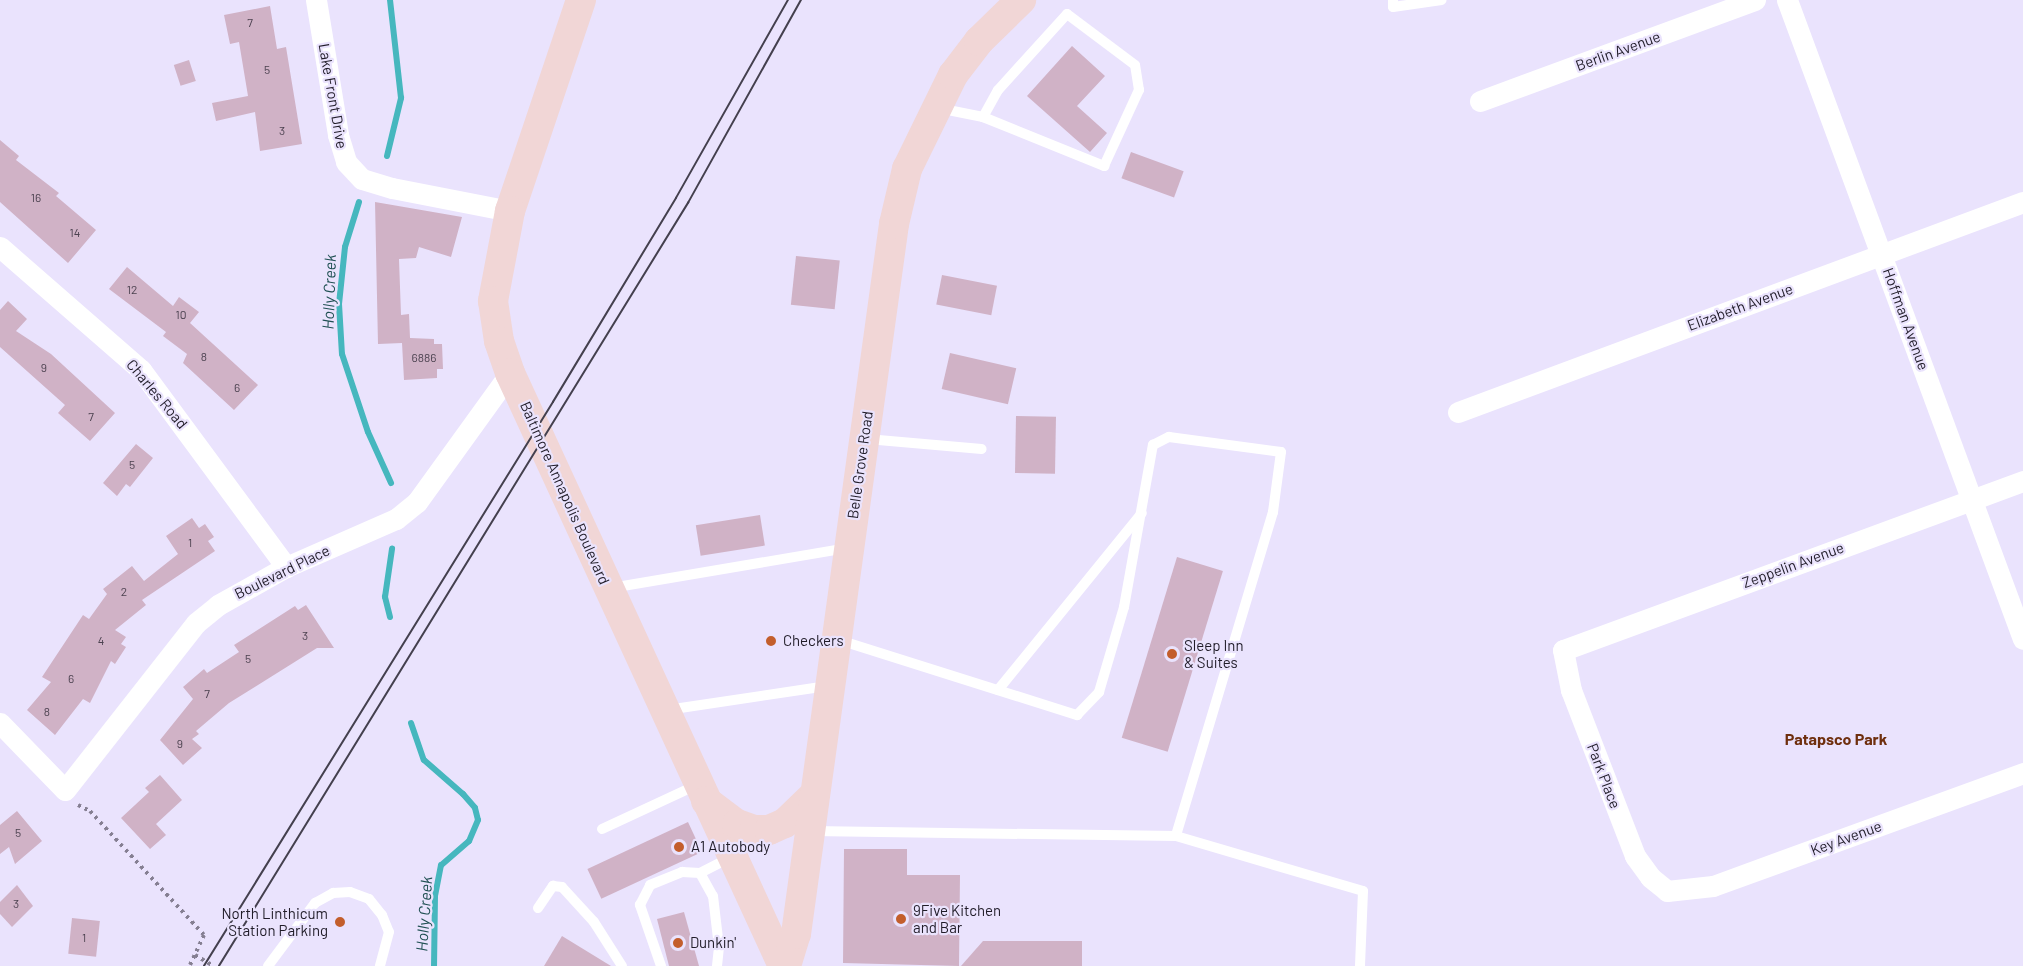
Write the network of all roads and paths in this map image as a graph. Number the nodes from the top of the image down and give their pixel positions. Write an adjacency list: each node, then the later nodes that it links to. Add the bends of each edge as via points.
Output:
1 (316, 0): 12 (street, Lake Front Drive, via 346,162 362,179 392,188)
2 (580, 0): 12 (main road, Baltimore Annapolis Boulevard)
3 (1021, 0): 9 (main road, Belle Grove Road, via 979,41)
4 (1393, 0): 5 (lane, via 1393,7)
5 (1442, 0)
6 (1755, 0): 8 (street, Berlin Avenue)
7 (1786, 0): 14 (street, Hoffman Avenue)
8 (1480, 101)
9 (935, 107): 10 (lane); 17 (main road, Belle Grove Road, via 907,169 894,224)
10 (983, 117): 10 (lane, via 1104,166 1139,90 1135,65 1067,14 998,90)
11 (2023, 202): 14 (street, Elizabeth Avenue)
12 (510, 210): 15 (main road, Baltimore Annapolis Boulevard, via 493,302 499,341)
13 (0, 247): 23 (street, Charles Road, via 141,370)
14 (1882, 254): 16 (street, Elizabeth Avenue); 20 (street, Hoffman Avenue)
15 (510, 373): 23 (street, Boulevard Place, via 417,502 396,519); 24 (main road, Baltimore Annapolis Boulevard)
16 (1458, 412)
17 (864, 438): 18 (lane); 22 (main road, Belle Grove Road)
18 (982, 449)
19 (2023, 481): 20 (street, Zeppelin Avenue)
20 (1972, 500): 26 (street, Hoffman Avenue); 27 (street, Zeppelin Avenue)
21 (1143, 510): 29 (lane); 29 (lane, via 1124,607 1099,692 1077,715); 38 (lane, via 1149,456 1159,440 1169,437 1281,452 1273,512)
22 (848, 548): 24 (lane); 25 (main road, Belle Grove Road)
23 (286, 567): 35 (street, Boulevard Place, via 218,604 196,623)
24 (608, 589): 30 (main road, Baltimore Annapolis Boulevard)
25 (836, 639): 28 (main road, Belle Grove Road); 29 (lane)
26 (2023, 639)
27 (1563, 650): 41 (street, Park Place, via 1572,690 1635,856 1650,877)
28 (829, 686): 30 (lane); 34 (main road, Belle Grove Road)
29 (998, 690)
30 (664, 711): 33 (main road, Baltimore Annapolis Boulevard)
31 (0, 723): 35 (street)
32 (2023, 773): 41 (street, Key Avenue, via 1713,886)
33 (701, 792): 34 (main road, via 737,824 754,830 769,830 785,823); 36 (lane); 39 (main road, Baltimore Annapolis Boulevard)
34 (814, 795): 37 (main road, Belle Grove Road)
35 (71, 798): 43 (path, via 90,810 204,935)
36 (602, 829)
37 (808, 831): 38 (lane); 51 (main road, Belle Grove Road, via 796,934)
38 (1176, 836): 52 (lane, via 1363,891)
39 (731, 857): 40 (lane); 51 (main road, Baltimore Annapolis Boulevard)
40 (700, 873): 49 (lane, via 682,872 650,885 640,904); 50 (lane, via 713,896 719,947)
41 (1667, 891)
42 (538, 908): 48 (lane, via 553,886 562,887 594,922)
43 (195, 955): 44 (path); 45 (path)
44 (190, 965)
45 (213, 966)
46 (268, 966): 47 (lane, via 315,903 333,893 350,892 369,899 389,932)
47 (380, 966)
48 (622, 966)
49 (662, 966)
50 (717, 966)
51 (784, 966)
52 (1360, 966)

